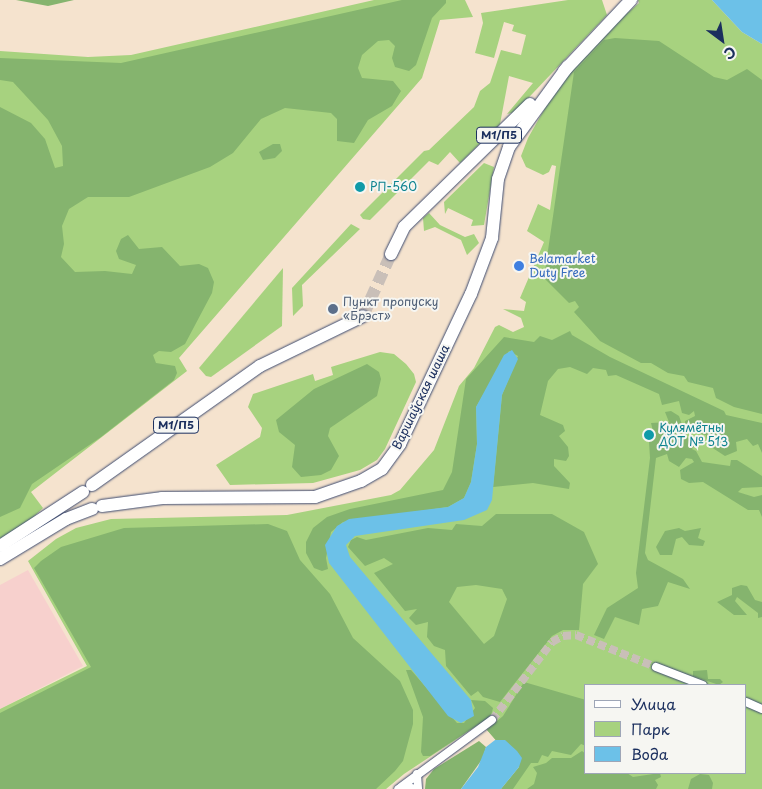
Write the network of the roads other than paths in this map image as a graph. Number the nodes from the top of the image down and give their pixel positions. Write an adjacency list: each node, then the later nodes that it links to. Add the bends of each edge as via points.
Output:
1 (631, 0): 2 (highway, Варшаўская шаша / М1/П5)
2 (568, 66): 3 (highway, Варшаўская шаша / М1/П5, via 404,227); 6 (highway, Варшаўская шаша / М1/П5, via 509,148 498,179 492,238 471,294 400,444 382,469 361,481 315,497 162,498 97,508 66,520)
3 (391, 254)
4 (363, 316): 5 (highway, М1/П5, via 260,366)
5 (0, 546)
6 (0, 559)
7 (656, 667): 8 (street)
8 (700, 684)
9 (747, 702): 10 (street)
10 (762, 709)
11 (492, 720): 12 (street)
12 (417, 774): 13 (street); 14 (street)
13 (399, 788): 14 (street)
14 (416, 789)

